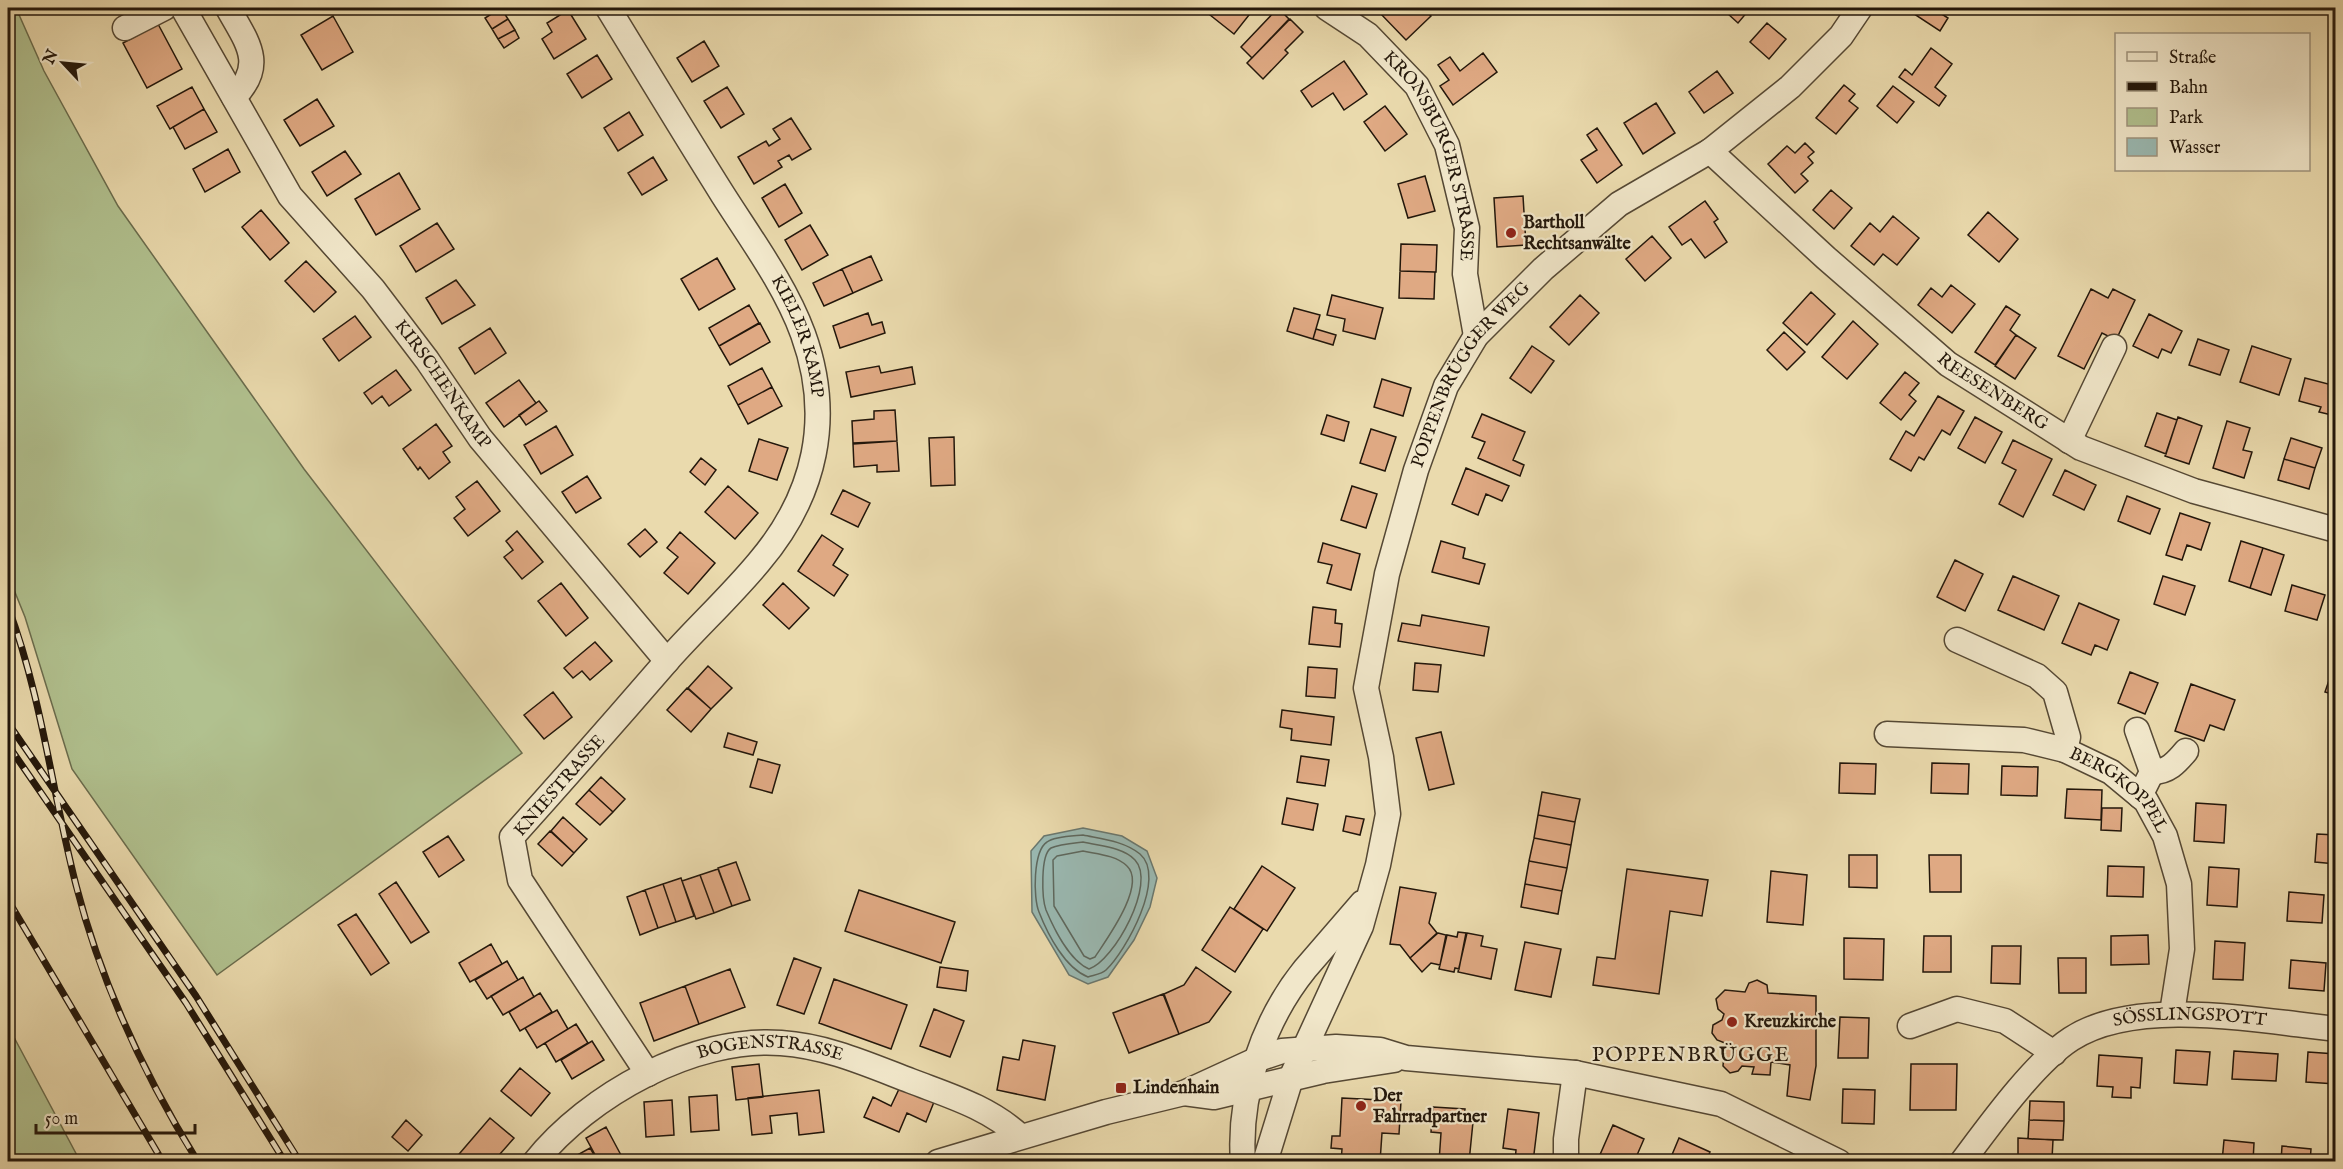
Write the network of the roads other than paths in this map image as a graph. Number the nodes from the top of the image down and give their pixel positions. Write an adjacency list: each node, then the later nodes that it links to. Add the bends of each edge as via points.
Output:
1 (164, 8): 7 (street)
2 (183, 8): 8 (street, KIRSCHENKAMP)
3 (228, 8): 8 (street, via 249,45 253,63 246,85)
4 (608, 8): 15 (street, KIELER KAMP, via 783,295 802,332 818,392 819,427 814,460 792,514 761,561)
5 (1327, 8): 10 (street, KRONSBURGER STRASSE, via 1368,35 1417,86 1448,145 1467,228 1465,274)
6 (1860, 8): 9 (street, POPPENBRÜGGER WEG, via 1841,36 1790,87)
7 (125, 28)
8 (234, 97): 15 (street, KIRSCHENKAMP, via 290,196 373,289 428,360 480,438)
9 (1710, 151): 10 (street, POPPENBRÜGGER WEG, via 1619,204 1543,269); 12 (street, REESENBERG, via 1948,364)
10 (1476, 336): 22 (street, POPPENBRÜGGER WEG, via 1446,386 1416,470 1387,574 1366,688 1388,814)
11 (2114, 347): 12 (street)
12 (2069, 441): 13 (street, REESENBERG, via 2194,491)
13 (2336, 530)
14 (1957, 640): 18 (street, via 2037,676 2055,692 2068,737)
15 (667, 662): 31 (street, KNIESTRASSE, via 512,837 520,880)
16 (2137, 730): 20 (street)
17 (1887, 734): 18 (street, BERGKOPPEL, via 2024,740)
18 (2065, 750): 21 (street, BERGKOPPEL, via 2111,772)
19 (2186, 751): 20 (street, via 2173,766)
20 (2151, 772): 21 (street)
21 (2140, 796): 23 (street, BERGKOPPEL, via 2165,836 2179,884 2182,949)
22 (1369, 894): 26 (street, POPPENBRÜGGER WEG, via 1361,926); 29 (street, POPPENBRÜGGER WEG, via 1285,998)
23 (2172, 1013): 25 (street, SÖSSLINGSPOTT); 27 (street, SÖSSLINGSPOTT, via 2117,1021 2072,1038)
24 (1910, 1026): 27 (street, via 1957,1010 2005,1021)
25 (2336, 1029)
26 (1304, 1047): 28 (street, via 1380,1050); 29 (street); 32 (street, POPPENBRÜGGER WEG)
27 (2054, 1053): 42 (street, SÖSSLINGSPOTT)
28 (1406, 1058): 30 (street); 32 (street)
29 (1258, 1059): 33 (street, POPPENBRÜGGER WEG); 34 (street)
30 (1575, 1073): 40 (street); 41 (street, via 1721,1104)
31 (648, 1074): 35 (street, BOGENSTRASSE, via 694,1055 739,1043 805,1046 841,1054 984,1109); 36 (street, BOGENSTRASSE, via 594,1108)
32 (1292, 1078): 33 (street); 39 (street, POPPENBRÜGGER WEG)
33 (1248, 1090): 34 (street, via 1214,1097); 38 (street, POPPENBRÜGGER WEG)
34 (1184, 1093): 35 (street)
35 (1020, 1136): 37 (street)
36 (535, 1161)
37 (938, 1161)
38 (1243, 1161)
39 (1265, 1161)
40 (1566, 1161)
41 (1839, 1161)
42 (1962, 1161)

